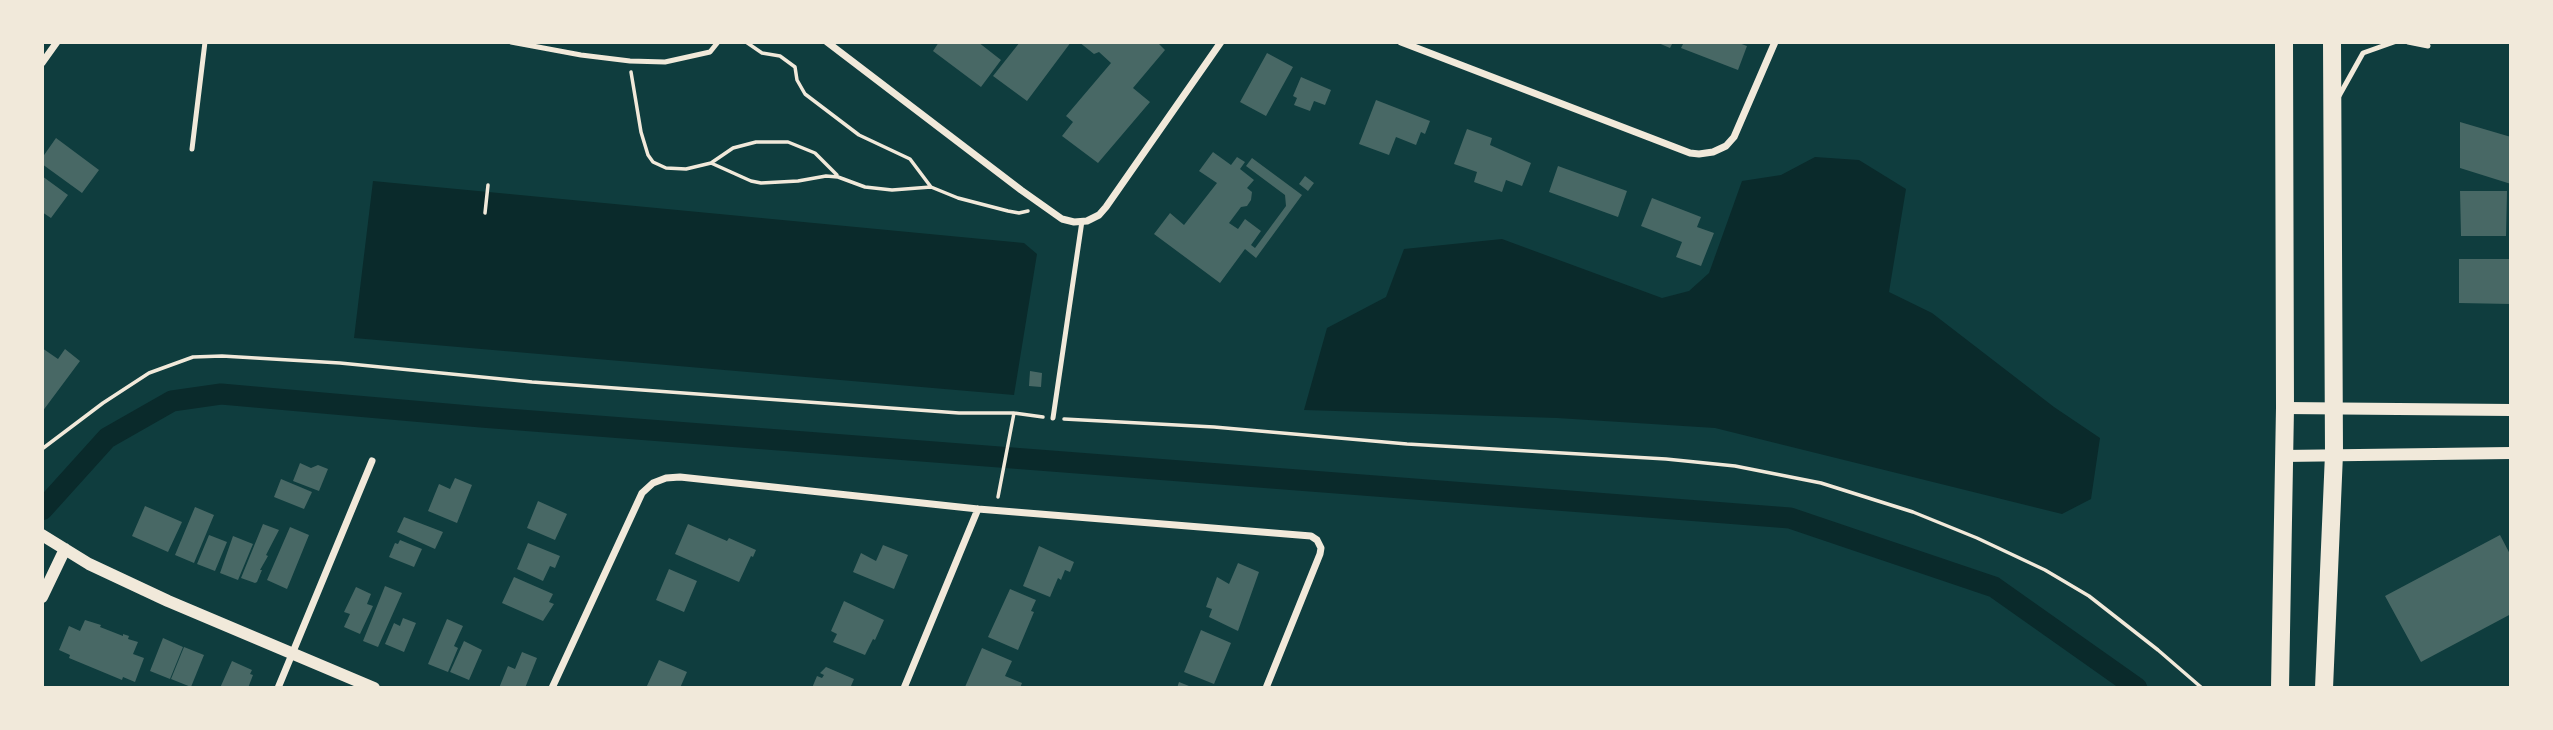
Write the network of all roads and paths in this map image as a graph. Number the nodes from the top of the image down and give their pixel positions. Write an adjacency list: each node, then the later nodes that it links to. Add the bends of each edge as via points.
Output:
1 (57, 42): 16 (street)
2 (205, 42): 18 (lane)
3 (511, 42): 15 (lane)
4 (718, 42): 15 (lane, via 710,52 685,59)
5 (746, 42): 22 (path, via 795,67 805,94 859,135 910,159)
6 (827, 42): 23 (street)
7 (1221, 42): 25 (street, via 1106,207)
8 (1401, 42): 9 (street, via 1690,153 1713,152 1734,137)
9 (1775, 42)
10 (2284, 42): 26 (main road)
11 (2332, 42): 17 (main road)
12 (2394, 42): 17 (lane, via 2363,53)
13 (2408, 42): 14 (lane)
14 (2428, 46)
15 (629, 61): 19 (path, via 641,132 653,162 685,169)
16 (42, 62)
17 (2332, 108): 27 (main road)
18 (192, 149)
19 (711, 163): 20 (path, via 761,183); 20 (path, via 733,148 788,142 815,153)
20 (838, 177): 22 (path, via 865,187)
21 (488, 185): 24 (path)
22 (931, 187): 23 (path, via 1020,213)
23 (1045, 207): 25 (street, via 1062,219)
24 (485, 213)
25 (1082, 221): 30 (lane)
26 (2285, 408): 27 (street); 34 (main road)
27 (2333, 410): 28 (street); 33 (main road)
28 (2511, 410)
29 (1014, 413): 30 (path); 31 (path, via 532,382 340,363 193,357 149,373); 37 (path)
30 (1053, 418): 47 (path, via 1666,459 1735,466 1821,483 1913,512 2045,570 2089,596)
31 (42, 449)
32 (2511, 453): 33 (street)
33 (2334, 454): 34 (street); 49 (main road)
34 (2283, 456): 48 (main road)
35 (372, 461): 41 (street)
36 (978, 509): 37 (street); 44 (street, via 680,477 653,483 642,493); 45 (street)
37 (996, 511): 46 (street, via 1311,536 1317,540 1320,554)
38 (42, 535): 39 (street)
39 (65, 549): 40 (street); 41 (street, via 168,601)
40 (42, 597)
41 (292, 654): 42 (street); 43 (street)
42 (278, 688)
43 (374, 688)
44 (552, 688)
45 (904, 688)
46 (1266, 688)
47 (2202, 688)
48 (2280, 688)
49 (2324, 688)

